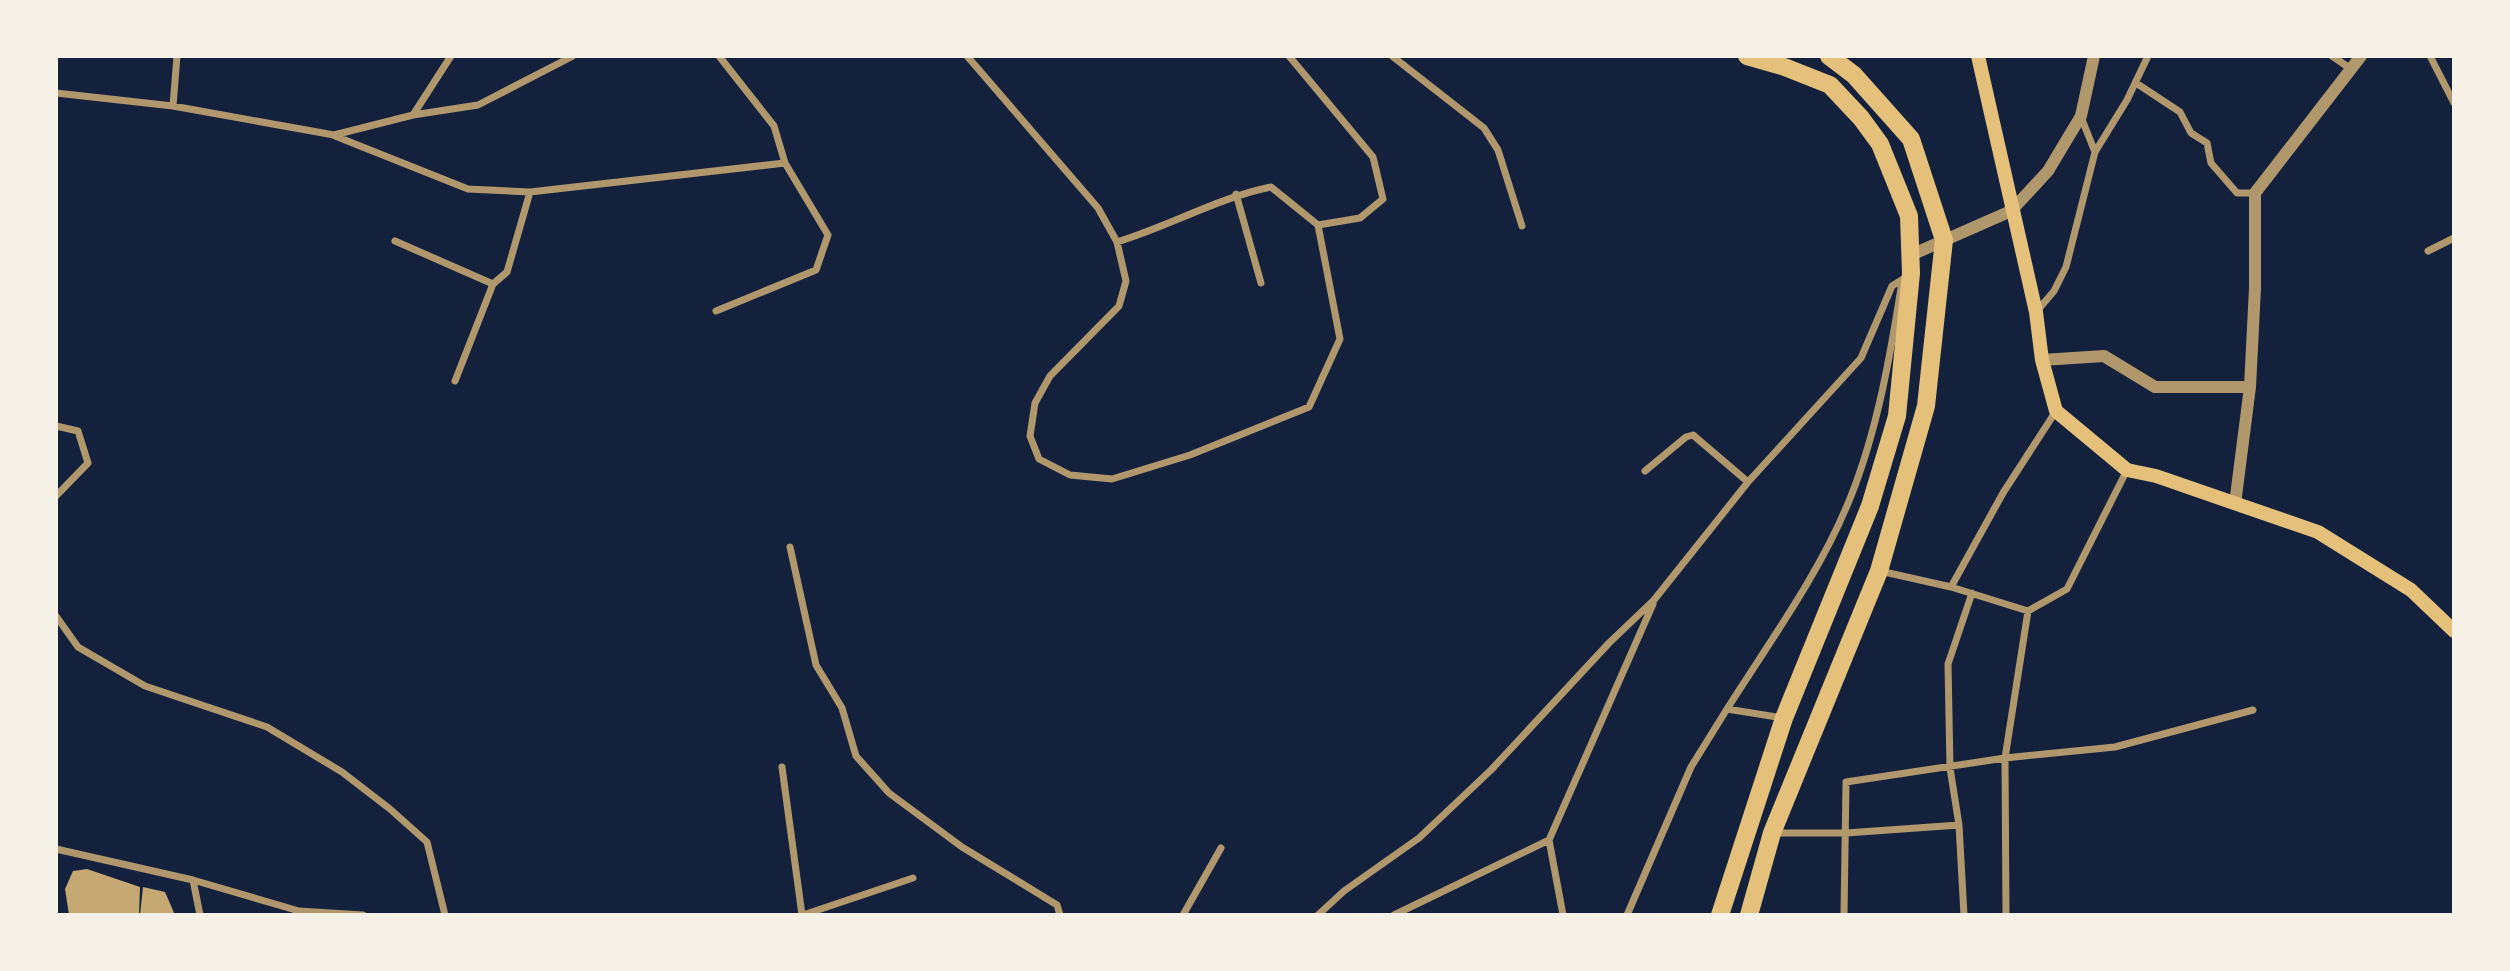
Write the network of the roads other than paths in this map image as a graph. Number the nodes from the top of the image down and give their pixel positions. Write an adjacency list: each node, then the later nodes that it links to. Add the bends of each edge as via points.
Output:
1 (177, 56): 20 (street)
2 (451, 56): 21 (street)
3 (573, 56): 21 (street, via 478,105)
4 (719, 56): 25 (street, via 774,126)
5 (967, 56): 35 (street, via 1098,208)
6 (1392, 56): 31 (street, via 1484,128 1498,150)
7 (1747, 56): 37 (main road, via 1830,85 1861,118 1880,144 1909,216)
8 (1829, 56): 33 (main road, via 1854,75 1911,139)
9 (1978, 56): 29 (main road)
10 (2094, 56): 22 (street)
11 (2148, 56): 17 (street)
12 (2332, 56): 16 (street)
13 (2361, 56): 16 (street)
14 (2430, 56): 19 (street)
15 (1291, 57): 30 (street, via 1373,157 1382,199 1360,218)
16 (2352, 69): 27 (street)
17 (2136, 83): 24 (street); 27 (street, via 2180,112 2191,133 2207,143 2211,163 2237,193)
18 (56, 93): 20 (street)
19 (2454, 103)
20 (173, 106): 23 (street)
21 (413, 115): 23 (street)
22 (2081, 117): 24 (street); 29 (street, via 2048,171)
23 (334, 135): 26 (street, via 468,189)
24 (2095, 152): 41 (street, via 2066,267)
25 (785, 163): 26 (street); 40 (street, via 828,235 816,270)
26 (530, 192): 39 (street, via 507,272)
27 (2255, 193): 44 (street)
28 (1236, 194): 30 (street, via 1271,187); 35 (street, via 1158,230); 38 (street)
29 (2011, 211): 33 (street); 41 (main road)
30 (1318, 225): 35 (street, via 1339,339 1310,407 1189,455 1112,479 1070,475 1038,459 1030,436 1035,403 1050,376 1119,306 1126,281)
31 (1522, 226)
32 (2454, 238): 36 (street)
33 (1944, 240): 37 (street); 53 (main road, via 1926,407)
34 (395, 241): 39 (street)
35 (1117, 242)
36 (2428, 251)
37 (1908, 270): 49 (street, via 1892,286 1861,358); 60 (street, via 1881,392 1851,496 1813,571); 62 (main road, via 1897,416 1870,506)
38 (1261, 283)
39 (493, 284): 43 (street)
40 (716, 311)
41 (2036, 312): 42 (main road)
42 (2042, 360): 44 (street, via 2104,356 2155,387); 45 (main road)
43 (454, 381)
44 (2250, 387): 51 (street)
45 (2056, 411): 47 (main road); 54 (street, via 2003,493)
46 (56, 426): 50 (street, via 78,431 88,463)
47 (2127, 470): 51 (main road); 57 (street, via 2067,589)
48 (1645, 471): 49 (street, via 1693,435)
49 (1748, 482): 56 (street)
50 (56, 496)
51 (2235, 504): 59 (main road, via 2318,532 2411,590)
52 (790, 547): 79 (street, via 816,665 842,708 856,756 889,793 962,847 1057,905)
53 (1879, 571): 54 (street); 67 (main road)
54 (1951, 587): 55 (street)
55 (1972, 593): 57 (street); 65 (street, via 1948,664)
56 (1654, 600): 69 (street); 81 (street, via 1419,838)
57 (2028, 611): 63 (street)
58 (56, 616): 77 (street, via 78,647 145,686 267,727 342,772 427,842)
59 (2454, 631)
60 (1727, 709): 62 (street); 84 (street, via 1690,767)
61 (2253, 710): 63 (street, via 2115,747)
62 (1784, 718): 85 (main road)
63 (2005, 758): 65 (street); 89 (street)
64 (782, 767): 78 (street)
65 (1950, 768): 66 (street); 68 (street, via 1846,782)
66 (1959, 825): 68 (street); 88 (street)
67 (1772, 833): 68 (street); 86 (main road)
68 (1846, 833): 87 (street)
69 (1549, 840): 82 (street); 83 (street)
70 (1221, 848): 80 (street)
71 (56, 849): 73 (street)
72 (913, 878): 78 (street)
73 (193, 880): 74 (street); 75 (street)
74 (299, 913): 76 (street)
75 (200, 915)
76 (363, 915)
77 (445, 915)
78 (802, 915)
79 (1060, 915)
80 (1183, 915)
81 (1318, 915)
82 (1394, 915)
83 (1563, 915)
84 (1627, 915)
85 (1720, 915)
86 (1749, 915)
87 (1844, 915)
88 (1964, 915)
89 (2006, 915)

